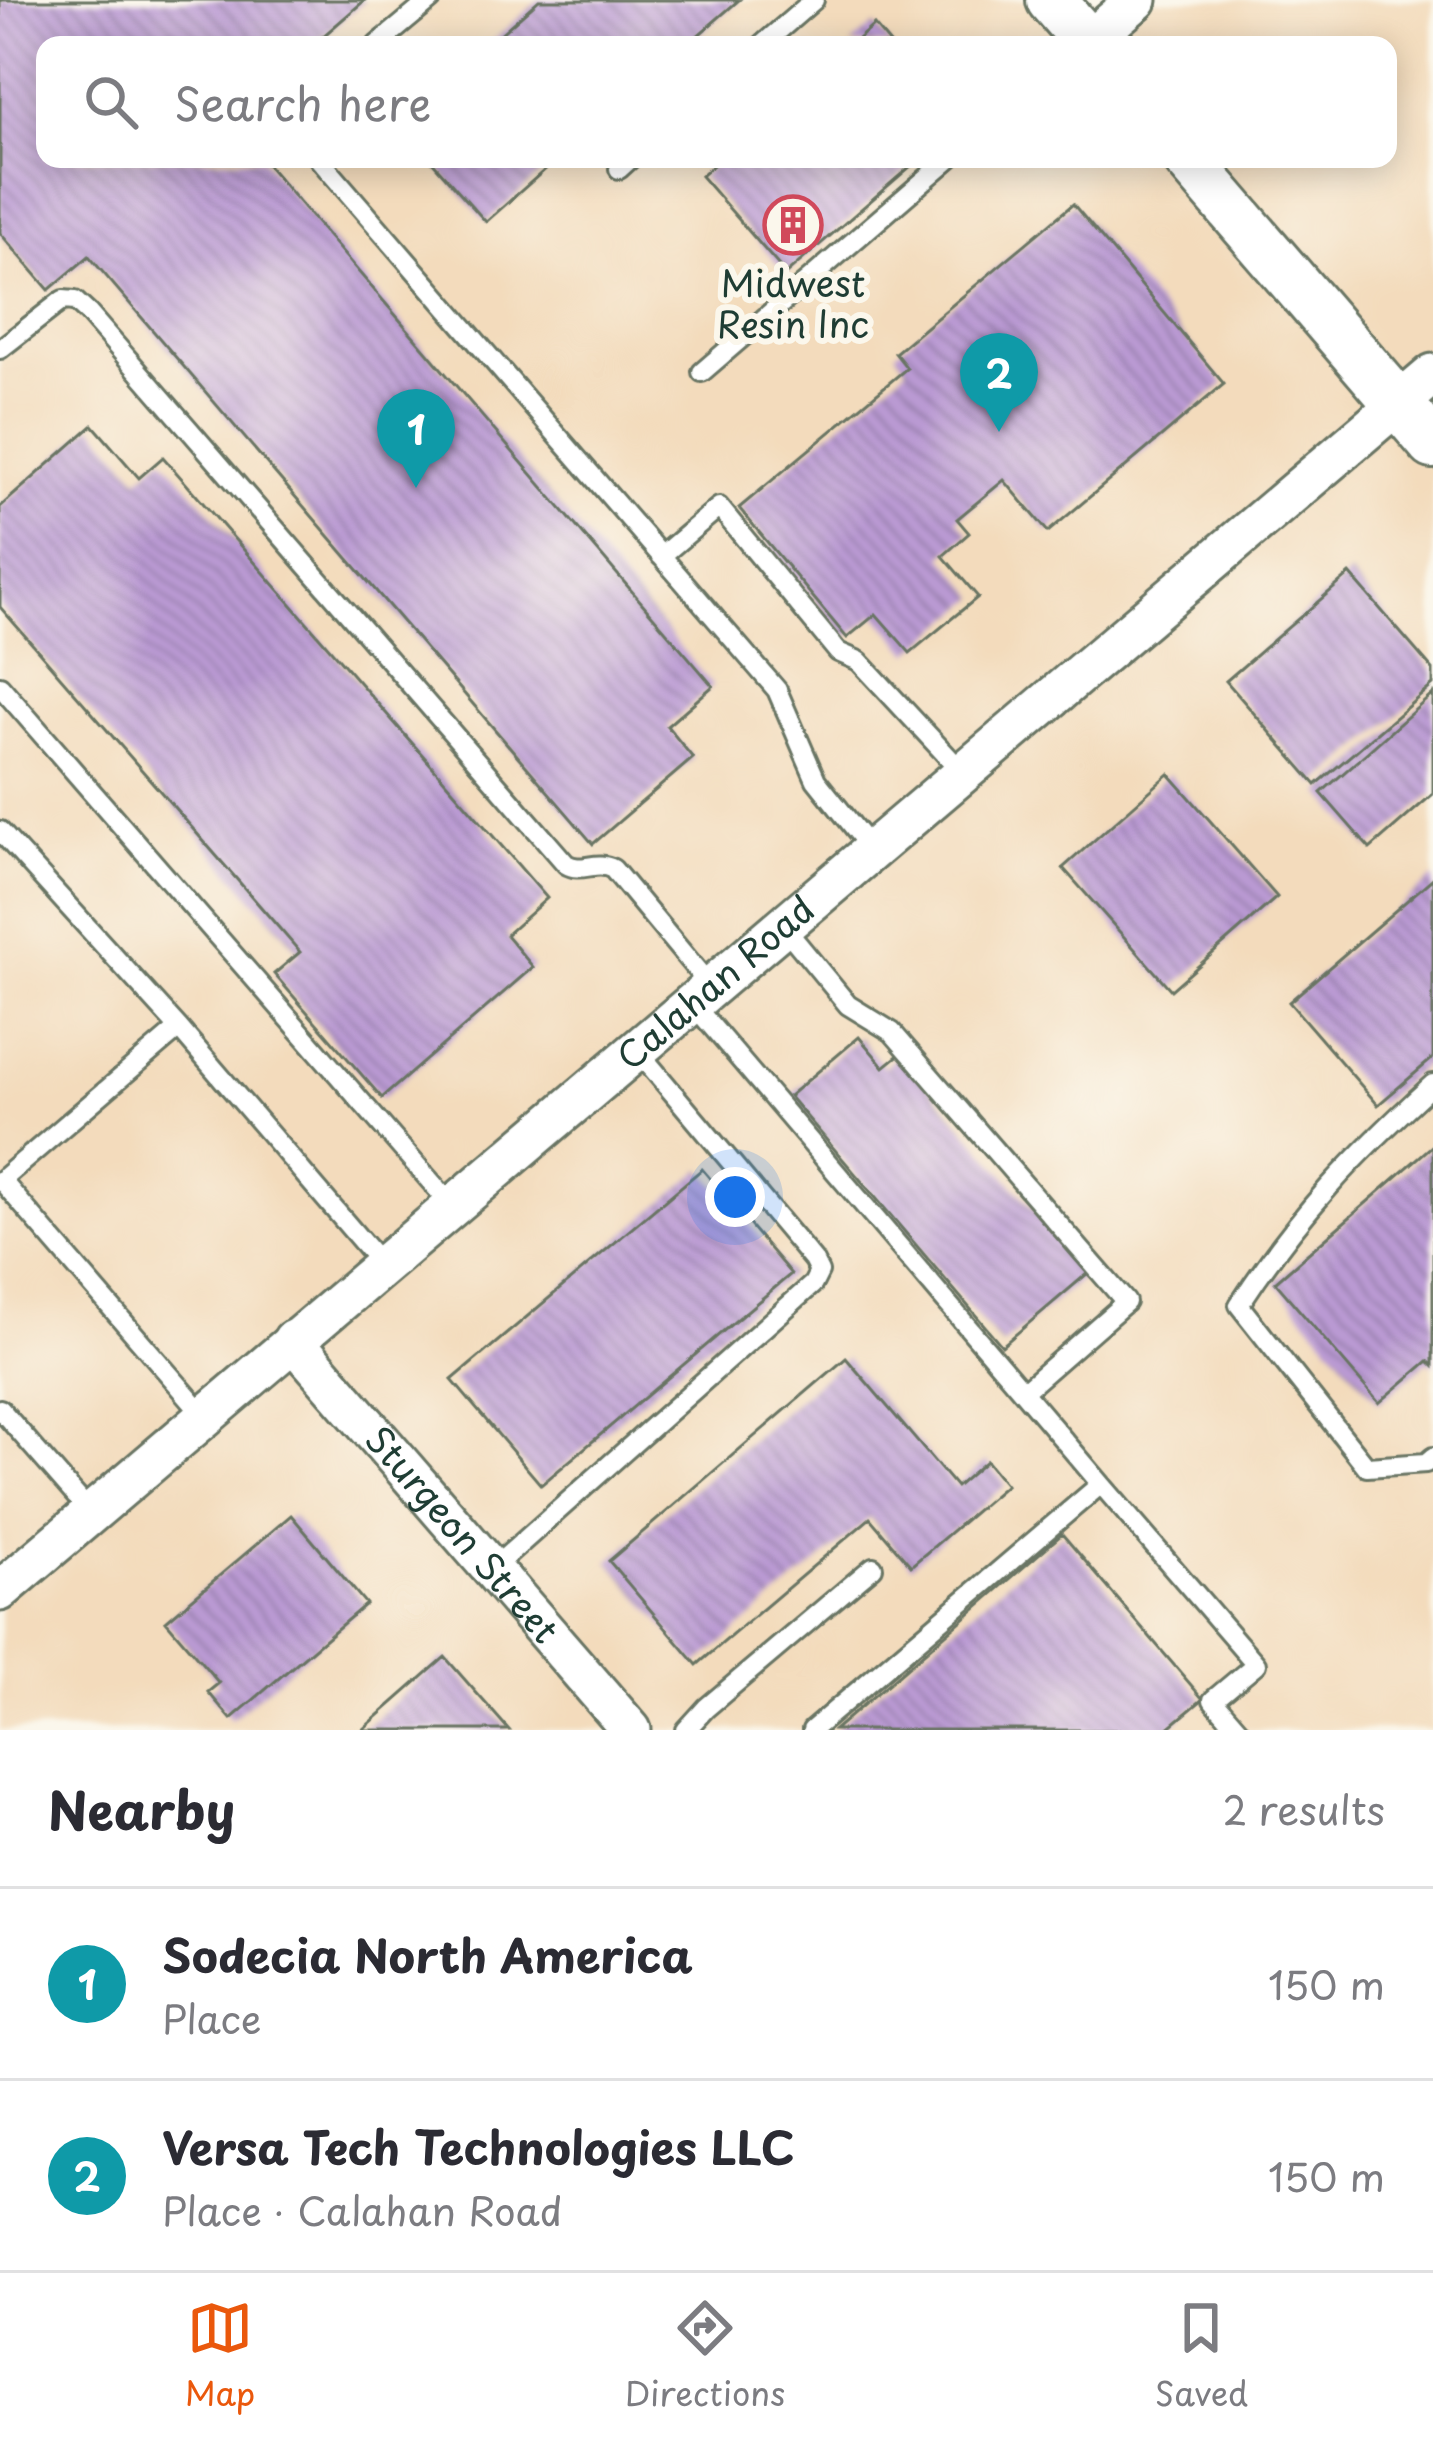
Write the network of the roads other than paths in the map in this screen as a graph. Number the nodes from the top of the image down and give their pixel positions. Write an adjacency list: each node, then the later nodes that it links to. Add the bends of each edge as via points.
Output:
1 (431, 0): 5 (lane)
2 (814, 0): 6 (lane)
3 (1051, 0): 7 (street)
4 (1137, 0): 8 (street)
5 (388, 36)
6 (772, 36)
7 (1080, 36)
8 (1096, 36)
9 (327, 168): 16 (lane)
10 (939, 168): 13 (lane)
11 (1197, 168): 14 (street)
12 (0, 349): 22 (lane, via 64,300 75,301 566,864 613,869)
13 (702, 372)
14 (1415, 389): 15 (street); 18 (street, Calahan Road)
15 (1433, 444)
16 (662, 556): 18 (lane, via 719,507 838,652 859,661); 20 (lane, via 777,690 816,780)
17 (0, 686): 27 (lane)
18 (964, 774): 20 (street, Calahan Road)
19 (0, 831): 23 (lane)
20 (872, 850): 21 (street, Calahan Road)
21 (783, 926): 22 (street, Calahan Road); 30 (lane, via 848,1005 892,1032 1126,1302)
22 (701, 995): 24 (street, Calahan Road); 30 (lane)
23 (178, 1028): 26 (lane); 28 (lane)
24 (637, 1049): 27 (street, Calahan Road); 37 (lane, via 819,1272)
25 (1433, 1084): 33 (lane, via 1312,1202 1239,1305 1367,1467)
26 (1, 1181): 32 (lane)
27 (452, 1206): 28 (street, Calahan Road)
28 (382, 1265): 29 (street, Calahan Road)
29 (293, 1340): 32 (street, Calahan Road); 37 (street, Sturgeon Street)
30 (1023, 1392): 34 (lane)
31 (0, 1409): 35 (lane)
32 (205, 1416): 35 (street, Calahan Road)
33 (1433, 1457)
34 (1101, 1484): 41 (lane); 42 (lane, via 1256,1664 1214,1700)
35 (91, 1513): 38 (street, Calahan Road)
36 (873, 1567): 40 (lane)
37 (491, 1570): 39 (street, Sturgeon Street)
38 (0, 1592)
39 (631, 1730)
40 (686, 1730)
41 (812, 1730)
42 (1238, 1730)

